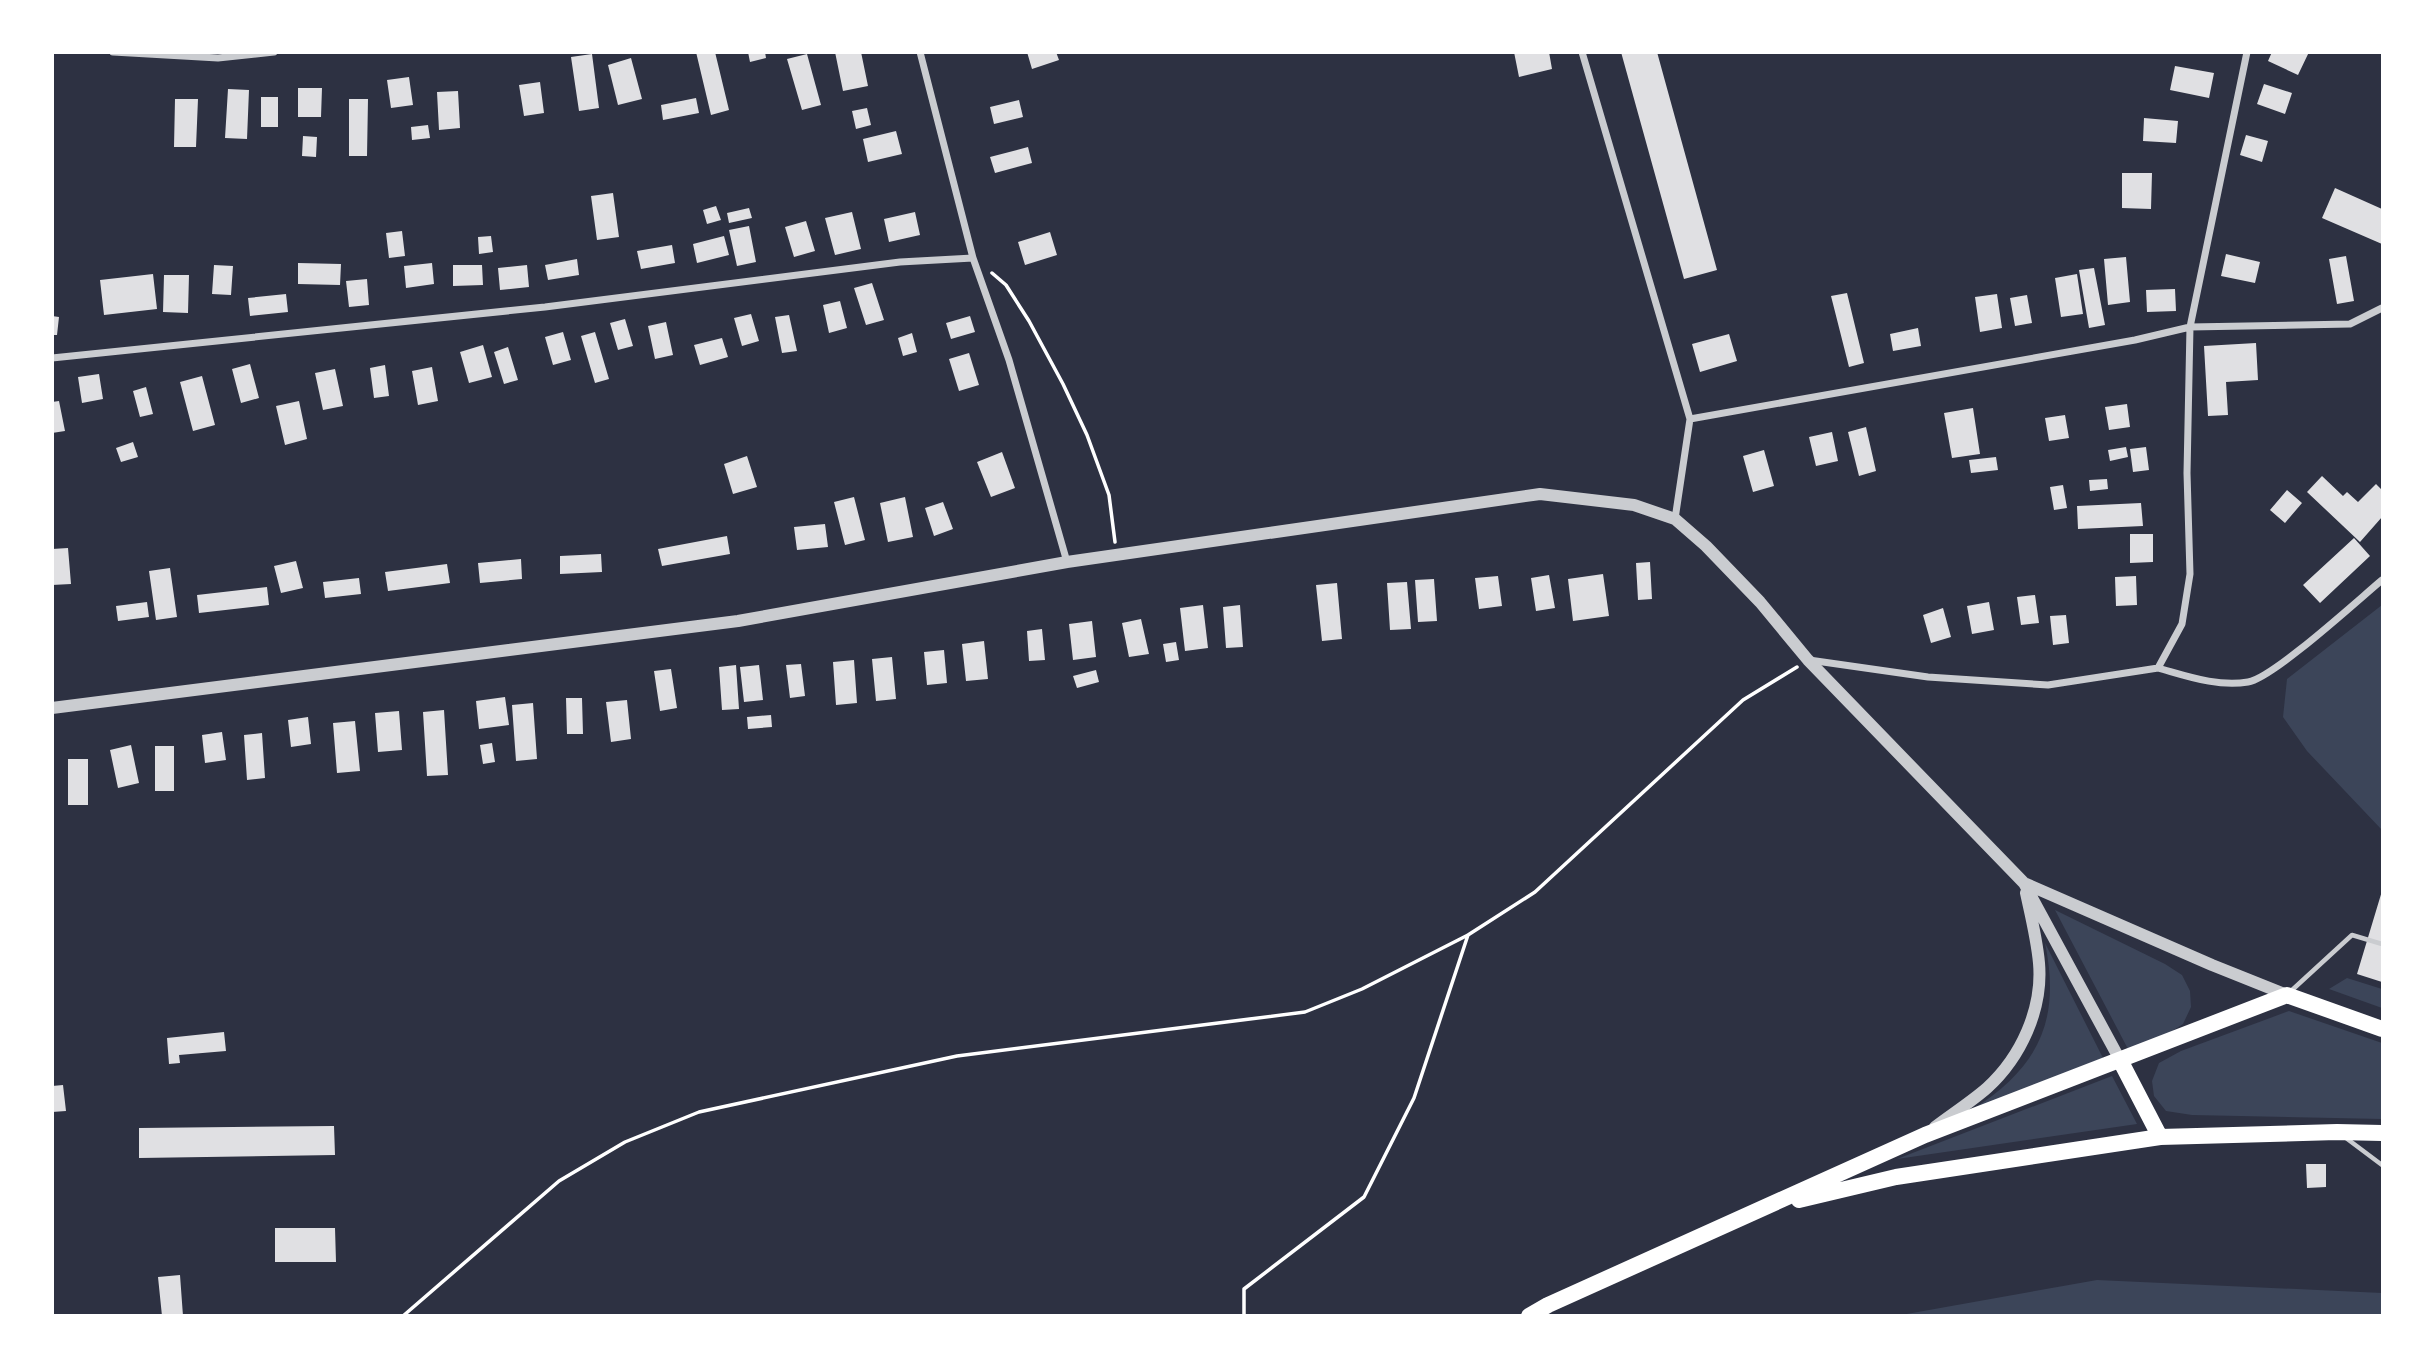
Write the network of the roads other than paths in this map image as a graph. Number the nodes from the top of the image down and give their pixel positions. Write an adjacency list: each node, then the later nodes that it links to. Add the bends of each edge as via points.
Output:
1 (113, 52): 2 (street, via 218,58)
2 (274, 52)
3 (920, 52): 6 (street)
4 (1582, 52): 10 (street)
5 (2247, 52): 8 (street)
6 (973, 258): 9 (street, via 900,262 531,309); 12 (street, via 1009,360)
7 (2382, 308): 8 (street, via 2350,324)
8 (2190, 327): 10 (street); 15 (street, via 2190,574 2182,624)
9 (52, 358)
10 (1690, 419): 11 (street)
11 (1675, 519): 12 (street, via 1634,505 1540,494); 14 (street, via 1760,602)
12 (1066, 562): 16 (street, via 738,621)
13 (2382, 580): 15 (street, via 2283,663 2251,682 2208,683)
14 (1808, 660): 15 (street, via 1928,677 2048,685); 17 (street)
15 (2158, 667)
16 (52, 708)
17 (2024, 883): 19 (street); 21 (street); 24 (street, via 2039,964 2038,996 2030,1026 2013,1058 1988,1087)
18 (2382, 944): 19 (lane, via 2353,935)
19 (2287, 995): 20 (main road); 21 (main road)
20 (2382, 1029)
21 (2120, 1060): 24 (main road); 25 (main road)
22 (2337, 1132): 23 (main road); 25 (main road); 26 (lane)
23 (2382, 1133)
24 (1925, 1135): 27 (main road)
25 (2160, 1137): 27 (main road, via 1896,1177)
26 (2382, 1165)
27 (1762, 1209): 28 (main road)
28 (1529, 1315)

